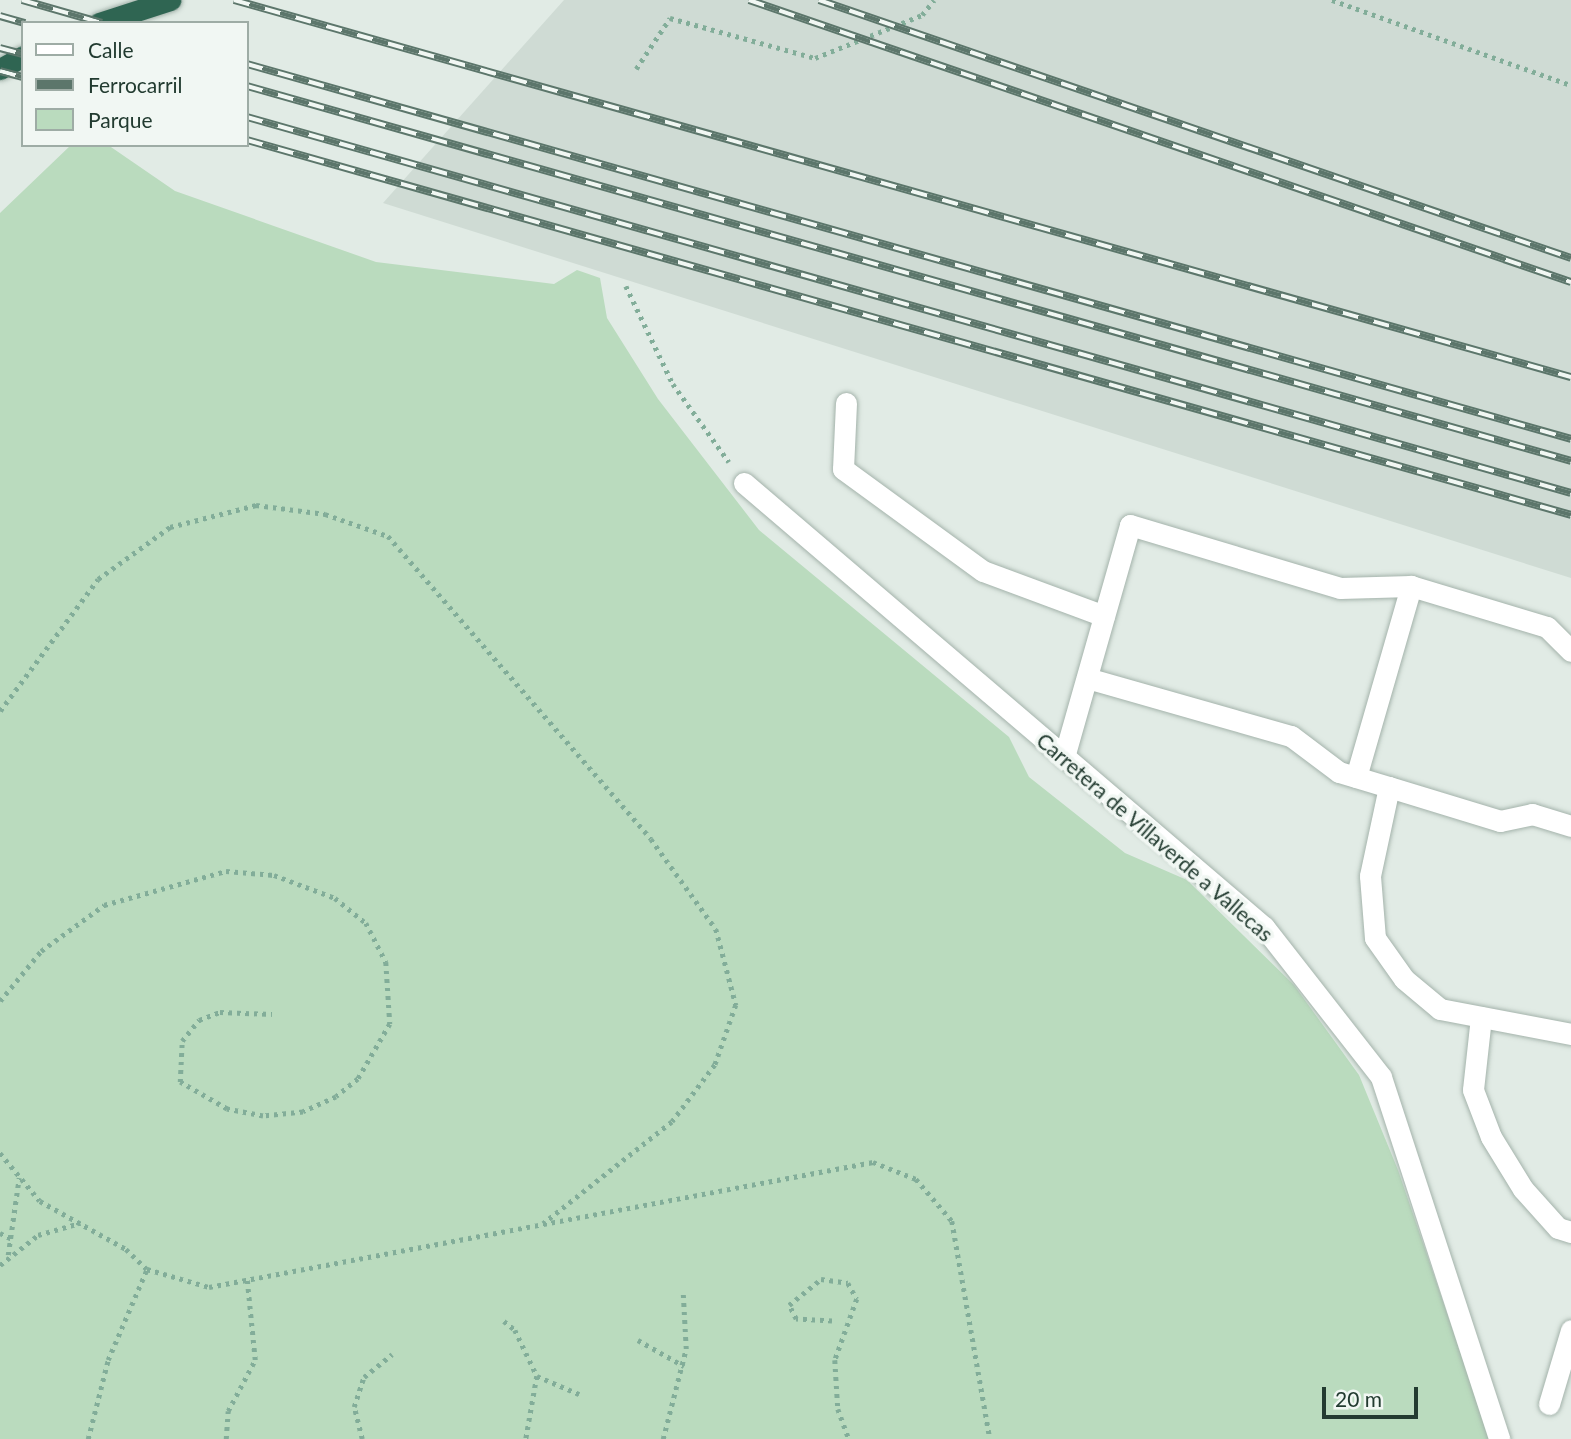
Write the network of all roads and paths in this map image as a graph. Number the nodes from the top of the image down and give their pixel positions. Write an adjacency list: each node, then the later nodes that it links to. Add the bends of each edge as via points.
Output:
1 (170, 0): 4 (highway)
2 (934, 0): 7 (path, via 922,15 815,58 670,18)
3 (1332, 0): 8 (path)
4 (106, 21)
5 (21, 57): 6 (highway)
6 (0, 69)
7 (636, 69)
8 (1571, 85)
9 (626, 286): 11 (path, via 673,384)
10 (846, 403): 13 (street, via 843,469 983,571)
11 (744, 483): 17 (street, Carretera de Villaverde a Vallecas)
12 (1410, 586): 13 (street, via 1340,588 1130,525); 14 (street, via 1548,626); 18 (street)
13 (1104, 616): 15 (street)
14 (1571, 651)
15 (1087, 678): 17 (street); 18 (street, via 1291,736 1339,772)
16 (0, 710): 28 (path, via 98,579 170,527 256,505 325,514 388,536 651,839 716,929 736,1005 715,1065 672,1122)
17 (1065, 757): 53 (street, Carretera de Villaverde a Vallecas, via 1264,927 1381,1077)
18 (1356, 777): 19 (street)
19 (1389, 787): 20 (street, via 1500,821 1532,814); 23 (street, via 1370,876 1375,938 1404,979 1440,1009)
20 (1571, 825)
21 (0, 1001): 22 (path, via 41,951 104,905 226,871 274,875 335,898 366,923 386,962 390,1024 358,1079 336,1097 303,1112 264,1116 227,1109 180,1082 182,1041 199,1020 220,1012)
22 (272, 1014)
23 (1481, 1017): 24 (street); 29 (street, via 1473,1090 1491,1137 1523,1189 1558,1228)
24 (1571, 1034)
25 (0, 1153): 26 (path)
26 (19, 1178): 27 (path, via 40,1201); 31 (path)
27 (80, 1223): 32 (path, via 38,1235); 34 (path, via 126,1250)
28 (543, 1224): 35 (path); 52 (path, via 873,1162 916,1179 952,1221)
29 (1571, 1232)
30 (0, 1233): 31 (path)
31 (12, 1239): 32 (path)
32 (8, 1256): 33 (path)
33 (0, 1265)
34 (147, 1269): 35 (path, via 209,1287); 46 (path, via 108,1360)
35 (247, 1280): 47 (path, via 255,1360 228,1411)
36 (683, 1294): 42 (path)
37 (504, 1321): 43 (path, via 514,1330)
38 (832, 1321): 51 (path, via 796,1319 789,1305 821,1279 848,1283 857,1299 835,1360 838,1409)
39 (1571, 1330): 45 (street)
40 (638, 1340): 42 (path)
41 (392, 1354): 48 (path, via 364,1377 354,1407)
42 (684, 1366): 50 (path)
43 (537, 1376): 44 (path); 49 (path)
44 (579, 1394)
45 (1549, 1404)
46 (88, 1439)
47 (226, 1439)
48 (362, 1439)
49 (526, 1439)
50 (663, 1439)
51 (849, 1439)
52 (990, 1439)
53 (1499, 1439)

